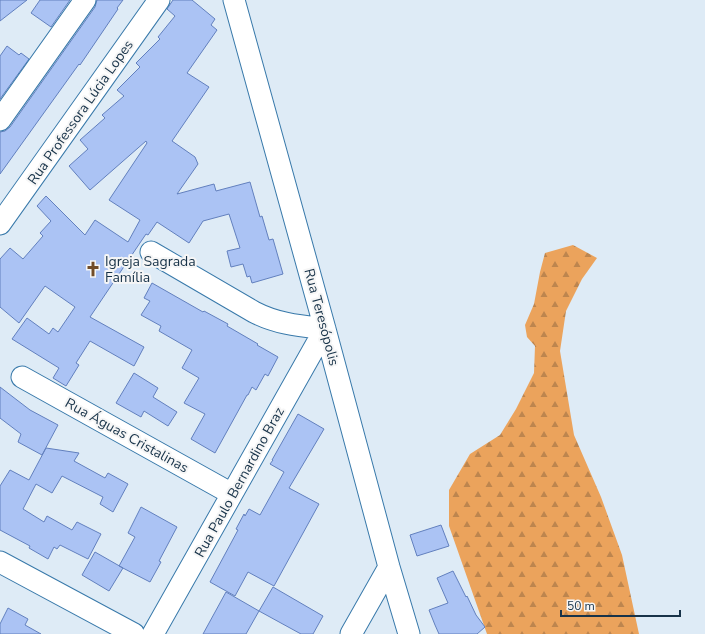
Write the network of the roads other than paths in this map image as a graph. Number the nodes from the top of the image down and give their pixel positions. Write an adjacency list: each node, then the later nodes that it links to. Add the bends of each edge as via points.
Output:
1 (85, 0): 4 (street)
2 (159, 0): 5 (street, Rua Professora Lúcia Lopes)
3 (234, 0): 7 (street, Rua Teresópolis)
4 (0, 120)
5 (0, 224)
6 (151, 252): 7 (street, via 267,319)
7 (325, 329): 9 (street, Rua Paulo Bernardino Braz); 11 (street, Rua Teresópolis)
8 (22, 377): 9 (street, Rua Águas Cristalinas)
9 (232, 494): 13 (street, Rua Paulo Bernardino Braz)
10 (0, 562): 12 (street)
11 (389, 567): 14 (street); 15 (street, Rua Teresópolis)
12 (134, 634)
13 (153, 634)
14 (351, 634)
15 (409, 634)

